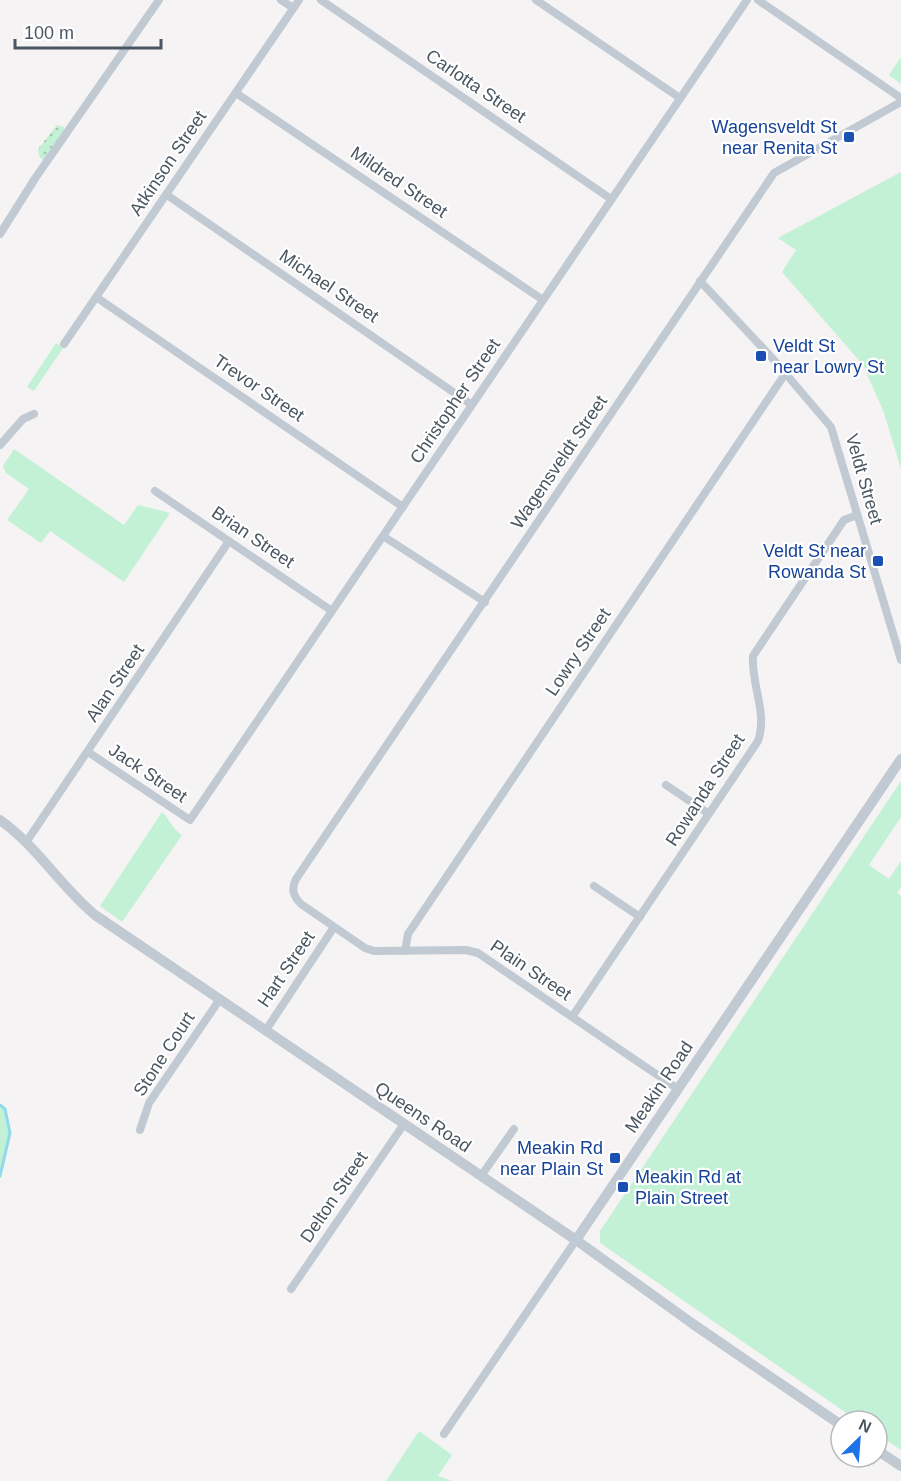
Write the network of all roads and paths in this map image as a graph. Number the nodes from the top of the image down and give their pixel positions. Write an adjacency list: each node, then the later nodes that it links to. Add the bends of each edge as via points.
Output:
1 (159, 0): 14 (street)
2 (281, 0): 8 (street)
3 (299, 0): 8 (street, Atkinson Street)
4 (321, 0): 13 (street, Carlotta Street)
5 (536, 0): 10 (street)
6 (747, 0): 10 (street, Christopher Street)
7 (758, 0): 11 (street)
8 (293, 8): 9 (street, Atkinson Street)
9 (236, 93): 12 (street, Atkinson Street); 17 (street, Mildred Street)
10 (680, 98): 13 (street, Christopher Street)
11 (901, 100): 15 (street, Wagensveldt Street, via 774,173)
12 (167, 195): 16 (street, Atkinson Street); 20 (street, Michael Street)
13 (611, 199): 17 (street, Christopher Street)
14 (0, 234)
15 (700, 281): 19 (street, Veldt Street); 28 (street, Wagensveldt Street)
16 (96, 297): 18 (street, Atkinson Street); 24 (street, Trevor Street)
17 (543, 300): 20 (street, Christopher Street)
18 (64, 344)
19 (785, 374): 25 (street, Veldt Street, via 831,427); 42 (street, Lowry Street, via 408,934)
20 (472, 405): 24 (street, Christopher Street)
21 (34, 414): 22 (street, via 23,419)
22 (0, 445)
23 (155, 490): 27 (street, Brian Street)
24 (403, 507): 26 (street, Christopher Street)
25 (857, 515): 30 (street, Veldt Street); 34 (street, Rowanda Street, via 844,520 753,656 762,730)
26 (383, 537): 28 (street); 29 (street, Christopher Street)
27 (229, 541): 29 (street, Brian Street); 31 (street, Alan Street)
28 (484, 602): 39 (street, Wagensveldt Street, via 296,879)
29 (332, 611): 36 (street, Christopher Street)
30 (901, 660)
31 (88, 752): 36 (street, Jack Street); 37 (street, Alan Street)
32 (901, 759): 46 (street, Meakin Road)
33 (666, 785): 34 (street)
34 (710, 814): 40 (street, Rowanda Street)
35 (0, 820): 37 (street, Queens Road)
36 (190, 820)
37 (27, 842): 43 (street, Queens Road, via 95,915)
38 (594, 886): 40 (street)
39 (293, 891): 41 (street, Plain Street, via 301,904)
40 (640, 917): 44 (street, Rowanda Street)
41 (334, 927): 42 (street, Plain Street, via 365,948); 45 (street, Hart Street)
42 (405, 951): 44 (street, Plain Street, via 478,953)
43 (220, 999): 45 (street, Queens Road); 49 (street, Stone Court, via 148,1103)
44 (572, 1017): 46 (street, Plain Street)
45 (266, 1030): 47 (street, Queens Road)
46 (678, 1089): 51 (street, Meakin Road)
47 (404, 1124): 50 (street, Queens Road); 52 (street, Delton Street)
48 (514, 1129): 50 (street)
49 (141, 1130)
50 (481, 1176): 51 (street, Queens Road)
51 (576, 1240): 53 (street, Queens Road); 54 (street, Meakin Road)
52 (291, 1289)
53 (829, 1417)
54 (444, 1434)

